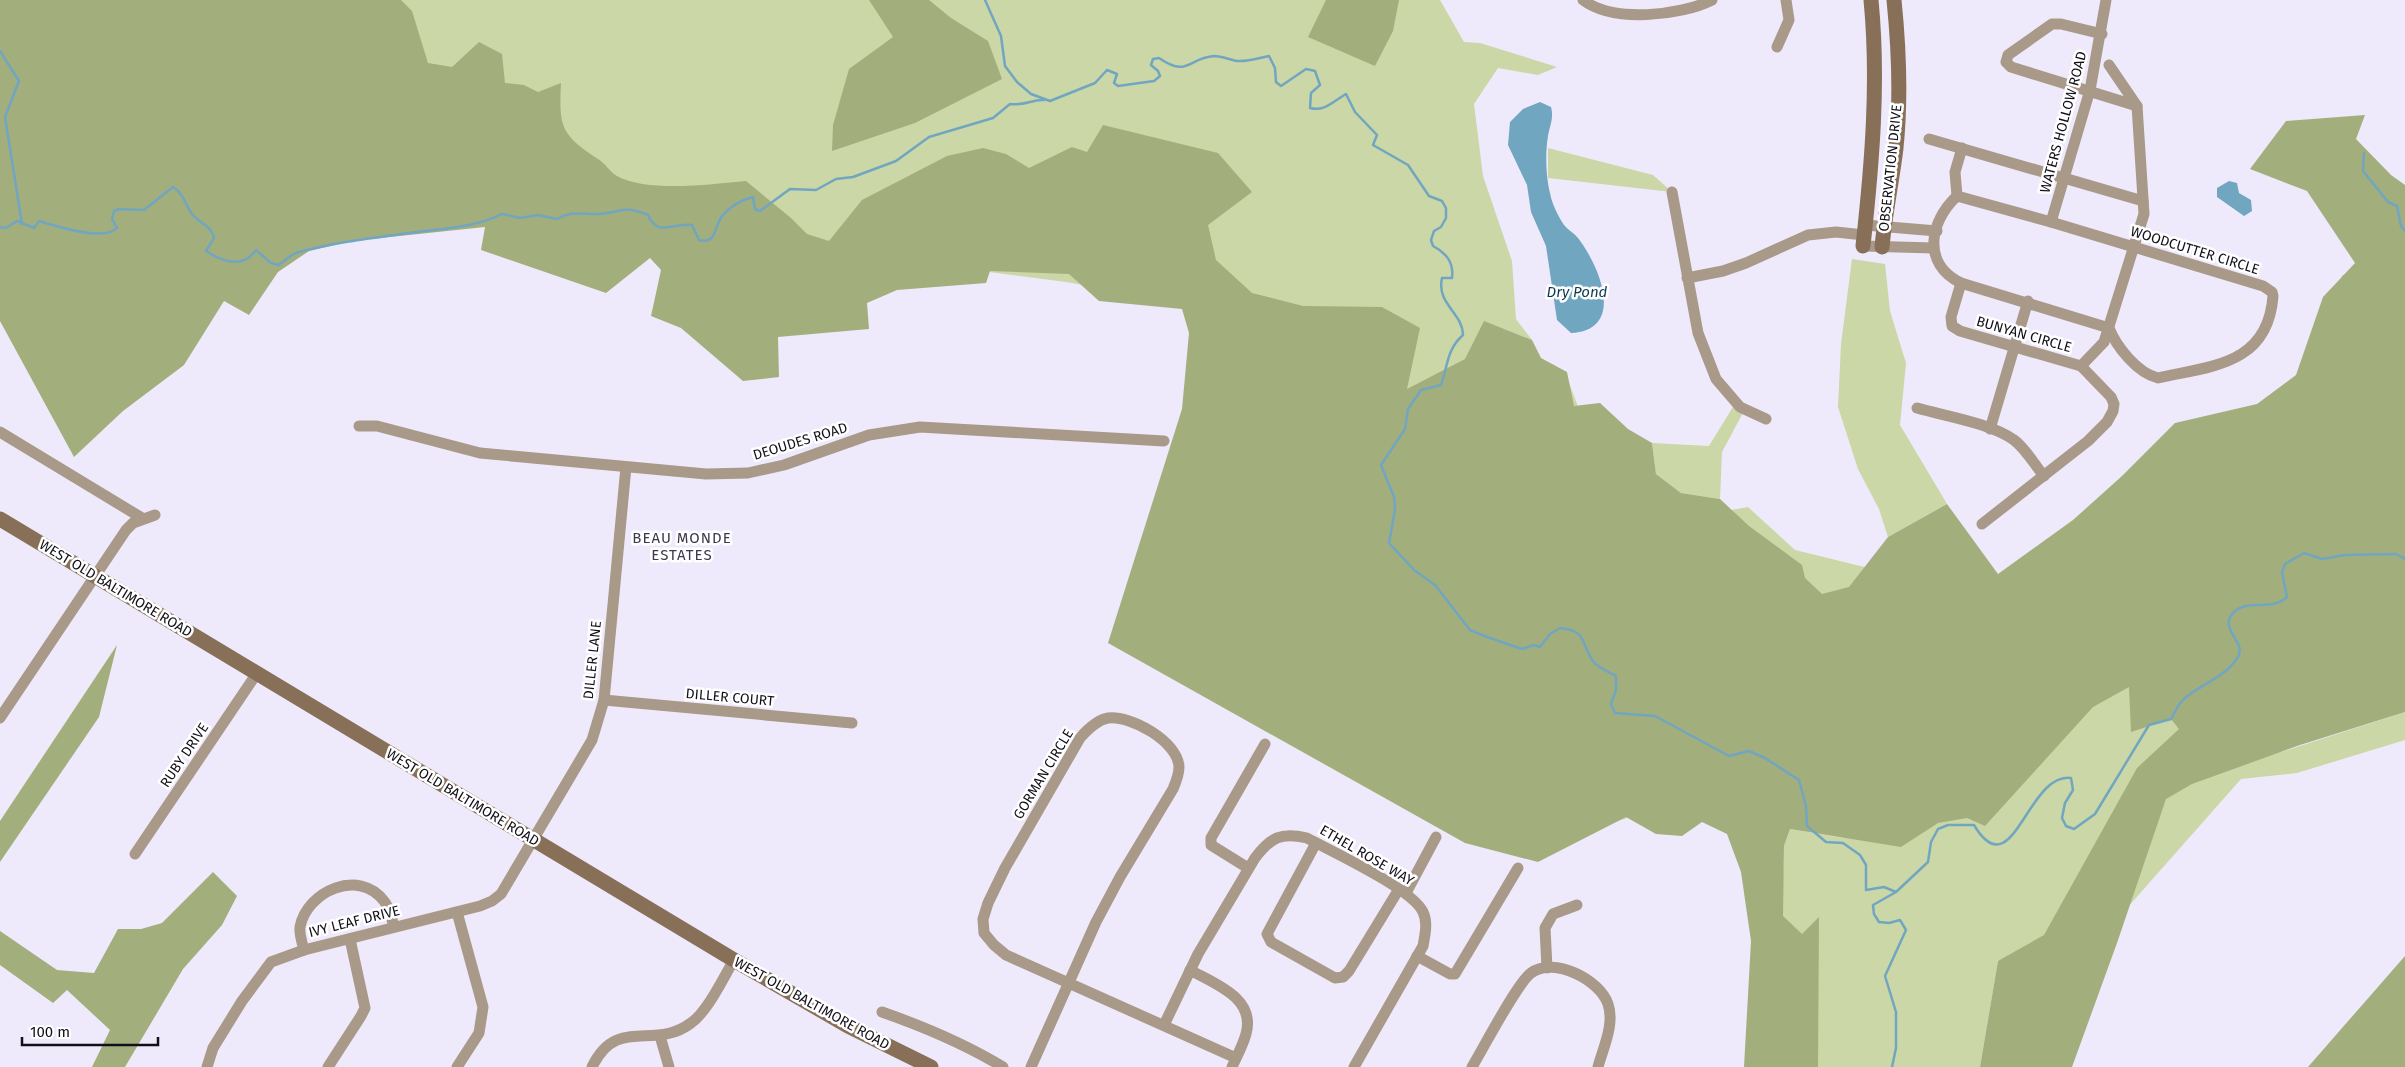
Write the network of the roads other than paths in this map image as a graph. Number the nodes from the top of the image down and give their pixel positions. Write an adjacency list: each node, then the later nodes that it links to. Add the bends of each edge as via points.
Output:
1 (1583, 0): 2 (street, via 1618,13 1651,16)
2 (1712, 0)
3 (1786, 0): 8 (street, via 1789,20)
4 (1871, 0): 21 (street, OBSERVATION DRIVE, via 1875,54 1872,153)
5 (1894, 0): 19 (street, OBSERVATION DRIVE, via 1899,90 1896,148)
6 (2106, 0): 7 (street, WATERS HOLLOW ROAD)
7 (2102, 34): 10 (street, WATERS HOLLOW ROAD); 10 (street, via 2052,24 2008,55 2006,62 2011,67)
8 (1777, 46)
9 (2109, 65): 11 (street)
10 (2090, 90): 11 (street); 14 (street, WATERS HOLLOW ROAD)
11 (2137, 106): 17 (street)
12 (1929, 139): 13 (street)
13 (1962, 148): 14 (street); 16 (street, via 1955,172)
14 (2064, 178): 17 (street); 18 (street, WATERS HOLLOW ROAD)
15 (1672, 192): 25 (street)
16 (1958, 196): 18 (street, WOODCUTTER CIRCLE); 20 (street, via 1948,205)
17 (2143, 201): 23 (street, via 2144,214)
18 (2051, 222): 23 (street, WOODCUTTER CIRCLE)
19 (1884, 227): 20 (street); 21 (street); 22 (street, OBSERVATION DRIVE)
20 (1936, 231): 24 (street)
21 (1864, 235): 22 (street); 25 (street, via 1836,232 1808,235 1746,263)
22 (1882, 247): 24 (street)
23 (2134, 247): 28 (street); 28 (street, WOODCUTTER CIRCLE, via 2269,289 2272,301 2265,328 2258,340 2239,357 2158,378 2148,376 2142,370 2114,339)
24 (1933, 248): 26 (street, via 1934,258 1940,267 1948,277)
25 (1687, 278): 32 (street, via 1698,333 1716,379 1740,407)
26 (1961, 283): 27 (street); 29 (street, BUNYAN CIRCLE, via 1951,317 1952,326)
27 (2028, 301): 28 (street); 29 (street)
28 (2109, 328): 30 (street, via 2104,342)
29 (2014, 347): 30 (street, BUNYAN CIRCLE); 34 (street)
30 (2081, 366): 38 (street, BUNYAN CIRCLE, via 2111,397 2113,411 2088,441)
31 (1917, 408): 34 (street)
32 (1766, 419)
33 (359, 426): 37 (street, DEOUDES ROAD, via 377,426 480,453)
34 (1990, 429): 38 (street, via 2013,439)
35 (0, 432): 40 (street)
36 (1164, 441): 37 (street, DEOUDES ROAD, via 920,427 869,435 784,465 748,473 706,474)
37 (626, 467): 45 (street, DILLER LANE)
38 (2044, 476): 42 (street, BUNYAN CIRCLE)
39 (155, 515): 40 (street)
40 (142, 518): 43 (street, via 126,530)
41 (0, 519): 43 (street, WEST OLD BALTIMORE ROAD)
42 (1982, 524)
43 (96, 576): 44 (street, WEST OLD BALTIMORE ROAD); 46 (street)
44 (257, 673): 50 (street, WEST OLD BALTIMORE ROAD); 52 (street, RUBY DRIVE)
45 (604, 700): 47 (street, DILLER COURT); 50 (street, DILLER LANE, via 592,740)
46 (0, 718)
47 (852, 723)
48 (1265, 744): 53 (street, via 1211,838 1211,845)
49 (1436, 838): 55 (street)
50 (534, 839): 57 (street, IVY LEAF DRIVE, via 501,894 492,901); 62 (street, WEST OLD BALTIMORE ROAD)
51 (1316, 843): 53 (street, ETHEL ROSE WAY, via 1292,835 1278,837 1266,844); 55 (street, ETHEL ROSE WAY); 55 (street, via 1267,934 1271,942 1335,978 1343,977 1349,971)
52 (135, 854)
53 (1248, 868): 64 (street, ETHEL ROSE WAY)
54 (1518, 868): 61 (street, via 1455,974)
55 (1402, 891): 61 (street, ETHEL ROSE WAY, via 1423,911 1426,930)
56 (1577, 905): 63 (street, via 1553,914 1545,928)
57 (457, 912): 58 (street, IVY LEAF DRIVE); 72 (street, via 483,1007 479,1033)
58 (394, 926): 59 (street, IVY LEAF DRIVE); 60 (street, via 385,901 370,889 361,886 336,888 316,898 307,911 300,928)
59 (350, 939): 60 (street, IVY LEAF DRIVE); 71 (street, via 365,1008)
60 (304, 950): 70 (street, IVY LEAF DRIVE, via 282,956 263,971 213,1048)
61 (1417, 956): 78 (street, ETHEL ROSE WAY)
62 (734, 960): 68 (street, via 692,1023); 75 (street, WEST OLD BALTIMORE ROAD, via 848,1026)
63 (1547, 968): 79 (street, via 1531,972); 80 (street, via 1567,969 1598,987 1608,1003 1610,1023)
64 (1190, 970): 67 (street, ETHEL ROSE WAY); 69 (street, via 1234,994 1242,1005 1248,1018 1246,1034)
65 (1069, 983): 65 (street, GORMAN CIRCLE, via 1006,955 984,933 983,919 1005,868 1080,738 1091,726 1106,718 1124,718 1164,740 1179,766 1174,789 1120,877); 67 (street, GORMAN CIRCLE); 77 (street)
66 (882, 1012): 76 (street, via 931,1029)
67 (1164, 1025): 69 (street, GORMAN CIRCLE)
68 (660, 1036): 73 (street, via 628,1036 612,1041 603,1048); 74 (street)
69 (1234, 1062)
70 (207, 1067)
71 (328, 1067)
72 (457, 1067)
73 (592, 1067)
74 (670, 1067)
75 (930, 1067)
76 (1003, 1067)
77 (1031, 1067)
78 (1354, 1067)
79 (1472, 1067)
80 (1598, 1067)

